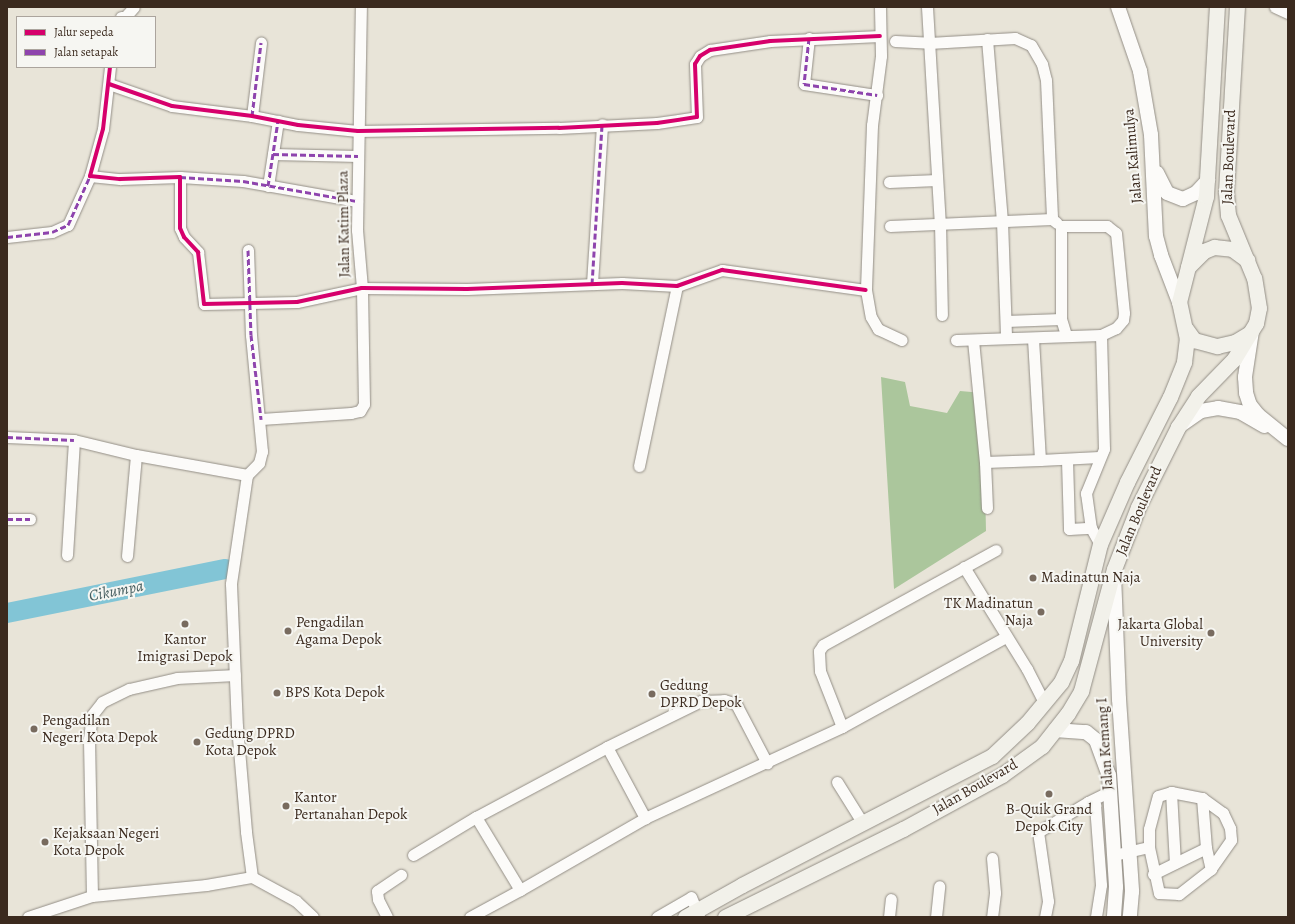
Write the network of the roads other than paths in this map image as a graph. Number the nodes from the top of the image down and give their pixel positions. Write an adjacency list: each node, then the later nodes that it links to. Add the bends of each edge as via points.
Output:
1 (134, 7): 10 (street)
2 (361, 7): 23 (street, Jalan Katim Plaza)
3 (880, 7): 11 (street)
4 (927, 7): 16 (street)
5 (1118, 7): 26 (street, Jalan Kalimulya, via 1140,71)
6 (1217, 7): 30 (main road, Jalan Boulevard)
7 (1237, 7): 41 (main road, Jalan Boulevard, via 1226,191 1228,215)
8 (1275, 7): 9 (street)
9 (1288, 13)
10 (126, 16)
11 (880, 36): 12 (street); 19 (street)
12 (809, 38): 19 (street, via 804,84); 22 (street, via 738,44 710,50 700,56 695,64 697,117 657,123)
13 (987, 39): 16 (street); 34 (street, via 1015,38 1031,45 1042,64 1046,80); 35 (street)
14 (895, 41): 16 (street)
15 (261, 43): 20 (street)
16 (928, 43): 29 (street)
17 (110, 68): 18 (street)
18 (109, 84): 20 (street, via 172,106); 27 (street, via 103,129)
19 (877, 95): 46 (street, via 869,182)
20 (252, 116): 21 (street)
21 (278, 121): 23 (street); 24 (street)
22 (602, 124): 23 (street, via 559,128); 43 (street)
23 (358, 131): 25 (street, Jalan Katim Plaza)
24 (273, 154): 25 (street); 32 (street)
25 (358, 156): 33 (street, Jalan Katim Plaza)
26 (1154, 163): 30 (street, via 1162,186 1175,197 1189,198); 47 (street, Jalan Kalimulya, via 1156,236)
27 (90, 176): 28 (street, via 120,179); 39 (street, via 68,225 52,232)
28 (180, 177): 32 (street); 48 (street, via 180,228 184,237 198,252 204,304)
29 (937, 180): 31 (street); 36 (street)
30 (1208, 180): 42 (main road, Jalan Boulevard)
31 (890, 182)
32 (268, 186): 33 (street)
33 (357, 201): 45 (street, Jalan Katim Plaza, via 358,268)
34 (1052, 218): 35 (street); 38 (street)
35 (1002, 220): 36 (street); 51 (street)
36 (940, 223): 37 (street); 49 (street)
37 (890, 226)
38 (1061, 226): 50 (street); 55 (street, via 1107,226 1116,233 1123,320 1116,328)
39 (7, 237)
40 (248, 250): 48 (street)
41 (1248, 261): 42 (main road, via 1232,249 1214,247 1204,251); 53 (main road, Jalan Boulevard, via 1259,308)
42 (1188, 267): 47 (main road, Jalan Boulevard)
43 (592, 284): 44 (street); 45 (street, via 467,289)
44 (677, 286): 46 (street, via 722,270); 71 (street)
45 (362, 288): 48 (street, via 298,302); 61 (street, Jalan Katim Plaza, via 364,404 360,411)
46 (866, 290): 58 (street, via 871,317 878,329)
47 (1179, 302): 52 (main road)
48 (248, 303): 61 (street)
49 (942, 315)
50 (1061, 319): 51 (street); 54 (street)
51 (1006, 321): 56 (street)
52 (1186, 329): 53 (main road, via 1194,340 1217,346 1235,342); 77 (main road, Jalan Boulevard, via 1186,349 1170,397 1127,482)
53 (1252, 331): 62 (main road, Jalan Boulevard, via 1227,368 1198,396); 63 (street, via 1246,393 1250,406)
54 (1066, 335): 55 (street); 57 (street)
55 (1101, 335): 67 (street, via 1104,449)
56 (1006, 338): 57 (street); 60 (street)
57 (1033, 338): 68 (street)
58 (902, 340)
59 (956, 340): 60 (street)
60 (973, 340): 70 (street)
61 (261, 419): 72 (street, via 262,451 259,463)
62 (1178, 427): 63 (street, via 1201,411 1218,408 1240,412); 82 (main road, Jalan Boulevard, via 1138,507)
63 (1283, 436)
64 (7, 437): 65 (street)
65 (74, 440): 66 (street); 79 (street)
66 (136, 456): 72 (street); 80 (street)
67 (1099, 457): 69 (street); 76 (street, via 1086,493)
68 (1040, 460): 69 (street); 70 (street)
69 (1067, 460): 76 (street, via 1069,529)
70 (985, 462): 73 (street)
71 (639, 466)
72 (247, 475): 84 (street, via 231,584)
73 (987, 508)
74 (7, 518): 75 (street)
75 (30, 519)
76 (1091, 528): 77 (street)
77 (1100, 544): 85 (main road, Jalan Boulevard, via 1071,660 1061,682)
78 (996, 550): 81 (street)
79 (67, 555)
80 (127, 556)
81 (964, 567): 83 (street); 86 (street, via 823,645 819,651 820,671)
82 (1114, 569): 87 (main road, Jalan Boulevard, via 1081,691); 100 (street, Jalan Kemang I, via 1119,699)
83 (1006, 637): 85 (street); 86 (street)
84 (235, 675): 108 (street, via 244,817); 111 (street, via 177,678 129,689 102,702 92,715 89,739)
85 (1044, 704): 97 (main road, Jalan Boulevard, via 992,756)
86 (842, 727): 89 (street)
87 (1055, 730): 91 (street, Jalan Kemang I, via 1086,732 1096,740 1109,775); 119 (main road, Jalan Boulevard, via 1042,746 1002,775 903,828)
88 (607, 747): 89 (street, via 701,701 724,700 736,704); 95 (street); 96 (street)
89 (767, 763): 96 (street)
90 (837, 782): 97 (street)
91 (1111, 791): 94 (street); 102 (street, Jalan Kemang I)
92 (1171, 792): 93 (street); 98 (street, via 1158,796 1149,829); 104 (street)
93 (1202, 798): 99 (street); 105 (street, via 1223,813 1230,828 1231,840)
94 (1088, 802): 123 (street, via 1038,832 1048,901); 124 (street, via 1095,805 1100,878)
95 (476, 816): 101 (street); 110 (street)
96 (645, 818): 110 (street)
97 (862, 822): 113 (main road, Jalan Boulevard)
98 (1149, 848): 100 (street); 106 (street)
99 (1206, 848): 104 (street); 105 (street)
100 (1130, 852): 102 (street); 126 (street, Jalan Kemang I)
101 (413, 855)
102 (1114, 855): 125 (street, Jalan Kemang I)
103 (992, 858): 122 (street, via 995,893)
104 (1175, 863): 106 (street)
105 (1210, 869): 106 (street, via 1179,894 1159,893)
106 (1153, 874)
107 (401, 875): 116 (street, via 377,891)
108 (252, 877): 111 (street, via 206,886); 115 (street, via 296,901)
109 (939, 886): 121 (street)
110 (520, 890): 117 (street)
111 (92, 896): 114 (street)
112 (891, 899): 120 (street)
113 (693, 910): 118 (street)
114 (28, 917)
115 (313, 917)
116 (387, 917)
117 (470, 917)
118 (657, 917)
119 (725, 917)
120 (889, 917)
121 (936, 917)
122 (992, 917)
123 (1045, 917)
124 (1096, 917)
125 (1114, 917)
126 (1130, 917)

